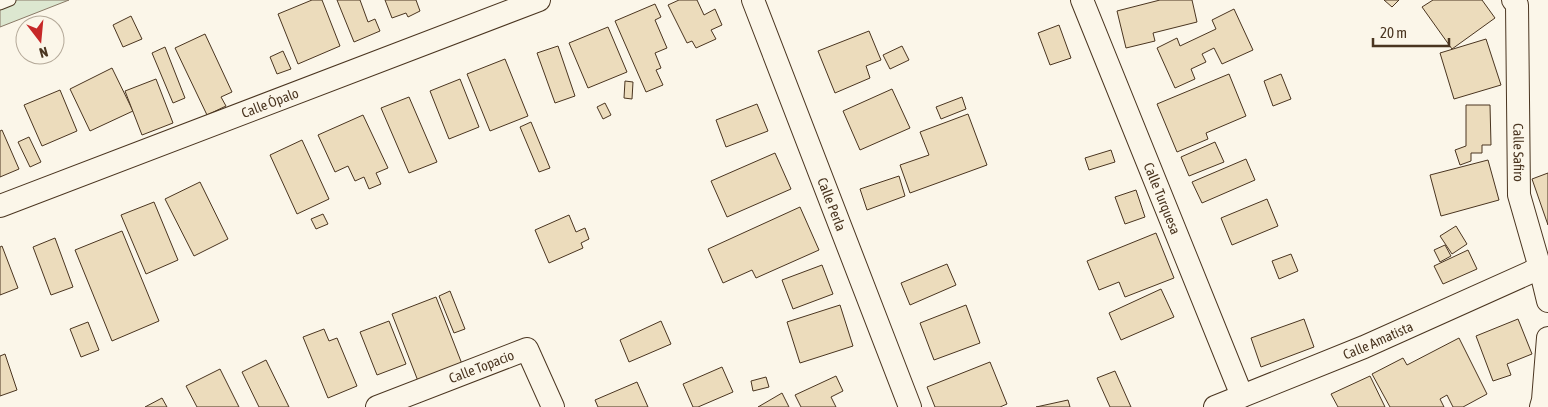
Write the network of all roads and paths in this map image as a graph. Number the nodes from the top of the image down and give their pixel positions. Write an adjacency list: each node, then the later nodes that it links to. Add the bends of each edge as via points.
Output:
1 (10, 0): 6 (lane)
2 (540, 0): 7 (street, Calle Ópalo)
3 (753, 0): 15 (street, Calle Perla)
4 (1082, 0): 11 (street, Calle Turquesa)
5 (1513, 0): 8 (street, Calle Safiro, via 1516,5 1519,196)
6 (0, 4)
7 (0, 206)
8 (1540, 268): 9 (street, Calle Safiro); 11 (street, Calle Amatista, via 1364,347)
9 (1548, 301)
10 (1548, 338): 12 (street)
11 (1242, 396): 16 (street, Calle Amatista)
12 (1544, 401)
13 (377, 407): 14 (street, Calle Topacio, via 526,349)
14 (553, 407)
15 (910, 407)
16 (1215, 407)

